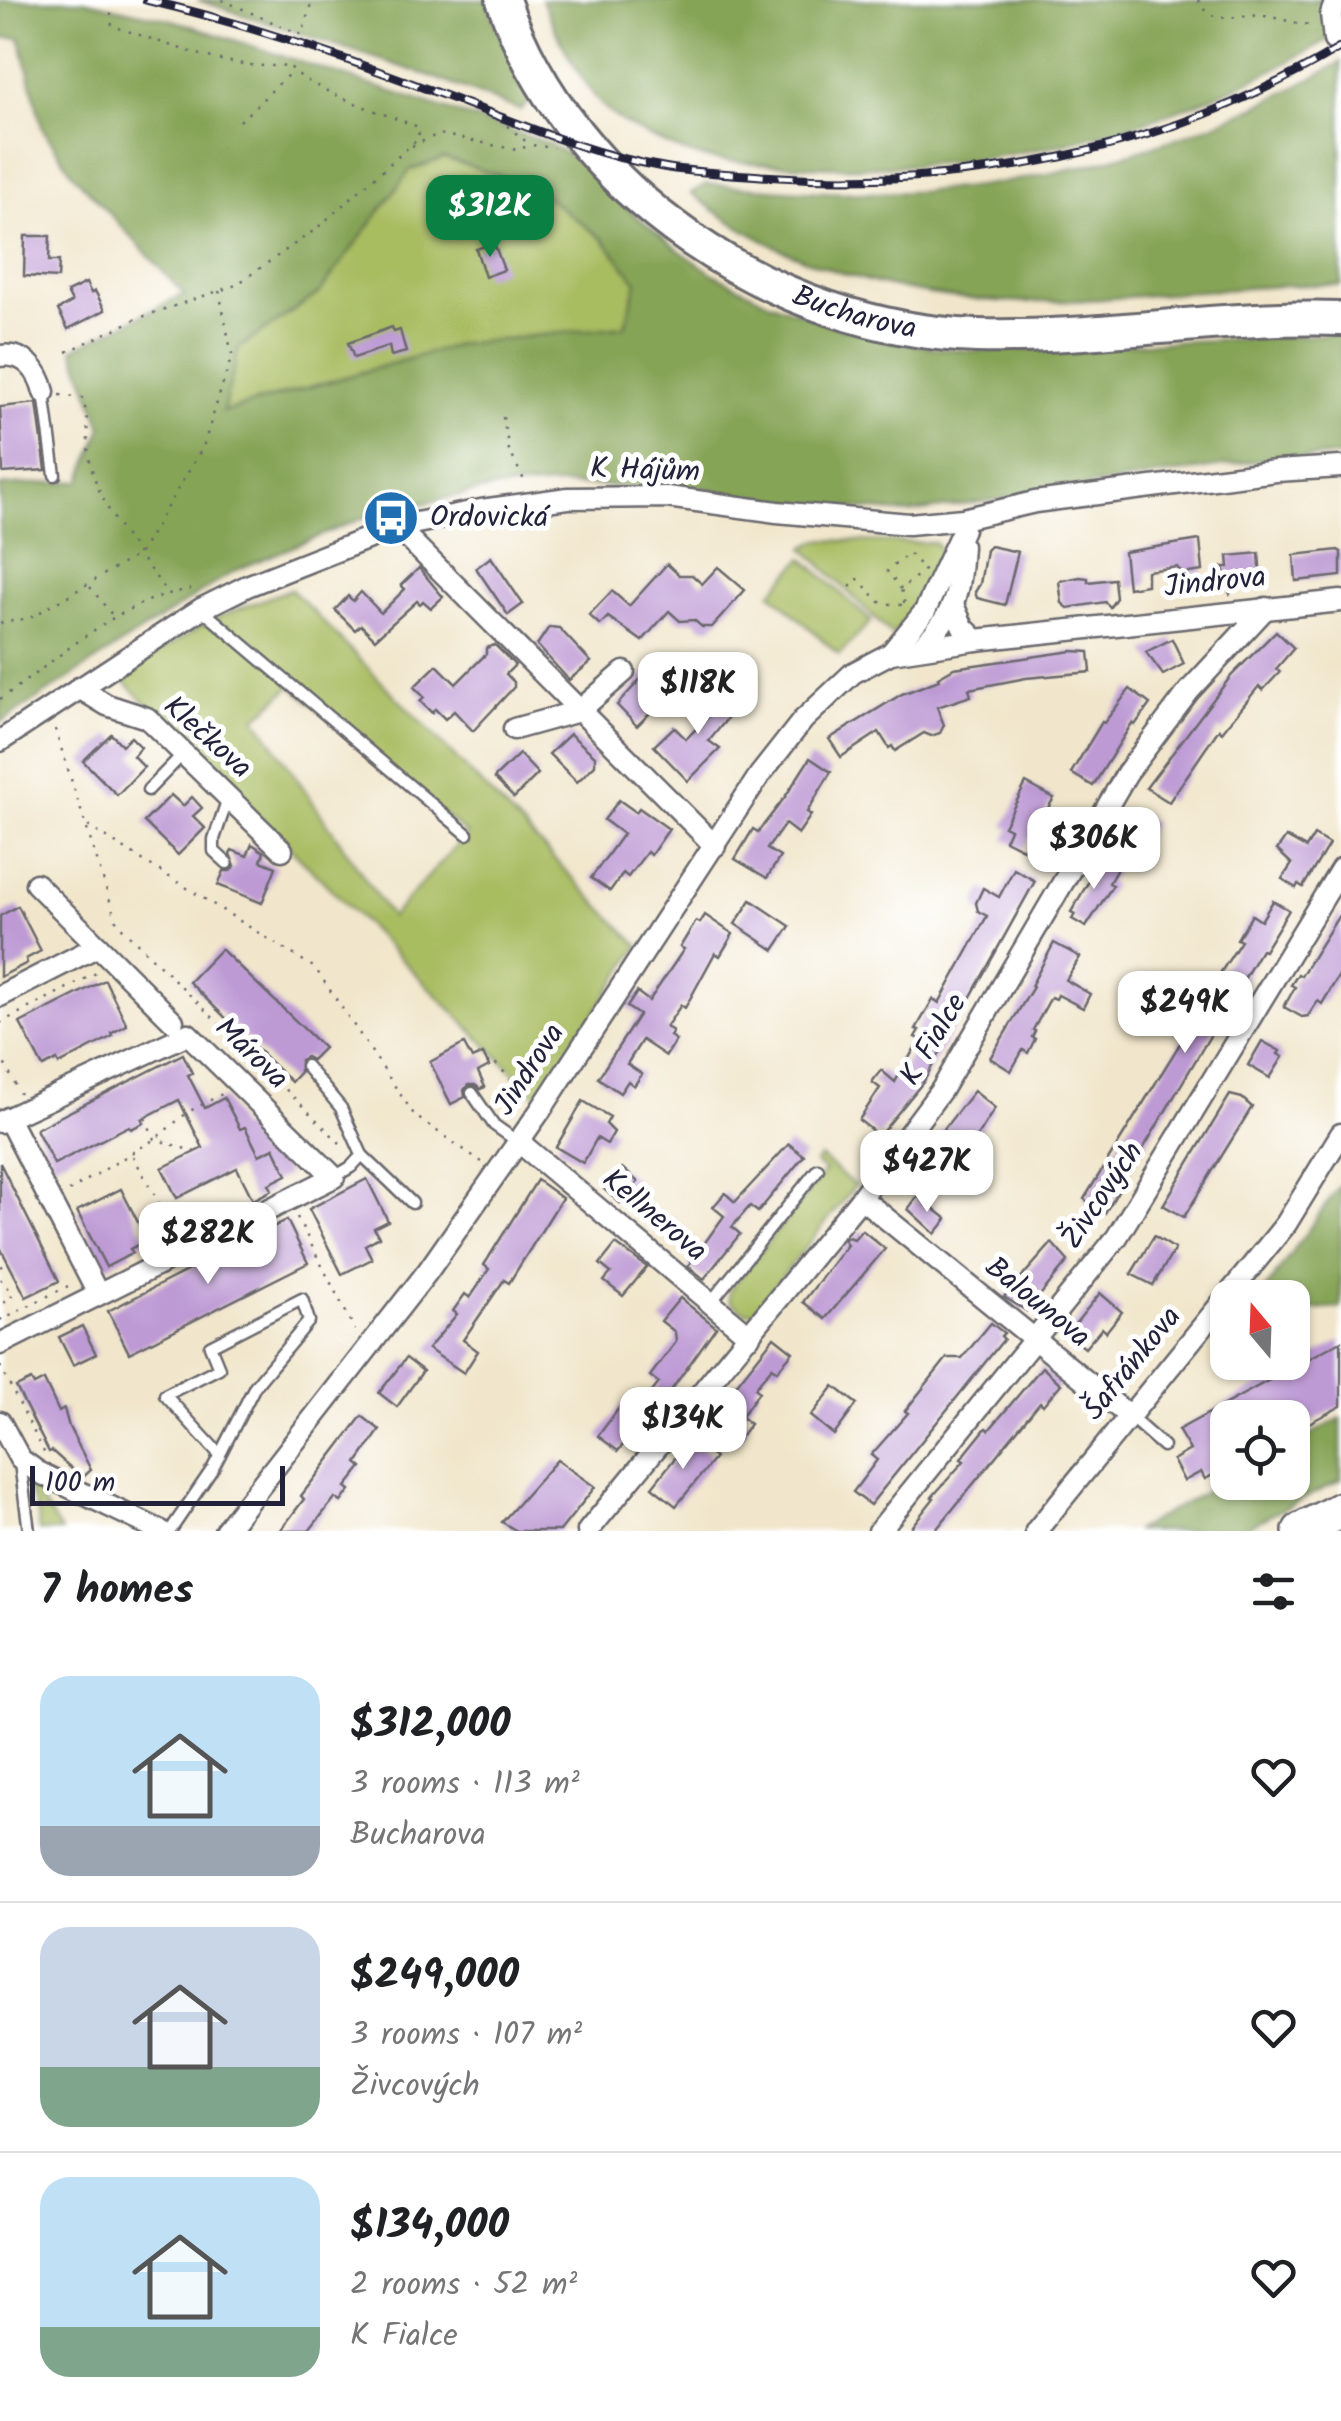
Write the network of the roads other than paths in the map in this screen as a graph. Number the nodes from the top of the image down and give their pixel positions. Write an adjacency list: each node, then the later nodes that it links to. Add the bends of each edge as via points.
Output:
1 (503, 0): 6 (main road, Bucharova, via 541,80 612,172 720,259 810,302 892,325 975,336)
2 (522, 0): 5 (main road, Bucharova, via 556,68 626,162 724,240 843,294 926,313 987,317)
3 (1336, 0): 4 (street)
4 (1332, 33)
5 (1341, 300)
6 (1341, 319)
7 (0, 356): 8 (street, via 24,361 39,373)
8 (44, 392): 10 (lane)
9 (1341, 467): 11 (street, K Hájům, via 1034,502)
10 (55, 474)
11 (963, 524): 12 (street, K Hájům, via 667,497 568,498); 14 (street); 19 (street, Jindrova, via 925,611)
12 (396, 527): 16 (street, K Hájům); 22 (street)
13 (1341, 600): 15 (street, Jindrova)
14 (954, 607): 17 (street); 18 (street)
15 (1266, 608): 17 (street, Jindrova); 45 (street, K Fialce, via 1126,774 942,1089)
16 (200, 609): 21 (street, K Hájům); 28 (lane)
17 (976, 640): 18 (street, Jindrova)
18 (919, 649): 19 (street, Jindrova)
19 (891, 653): 29 (street, Jindrova, via 853,674 803,720)
20 (624, 672): 22 (street)
21 (79, 688): 24 (street, K Hájům); 25 (street, Klečkova, via 107,706 148,718)
22 (579, 711): 23 (street); 29 (street)
23 (514, 730)
24 (0, 740)
25 (184, 754): 26 (lane); 27 (street, Klečkova)
26 (148, 790)
27 (228, 797): 30 (street, Klečkova); 31 (lane, via 214,839 214,851)
28 (467, 834)
29 (715, 846): 41 (street, Jindrova)
30 (282, 850)
31 (226, 864)
32 (1341, 869): 50 (street, Živcových, via 1117,1237)
33 (36, 884): 34 (street)
34 (98, 946): 35 (street); 36 (street)
35 (0, 996)
36 (173, 1021)
37 (306, 1066): 42 (lane, via 341,1108)
38 (472, 1094): 41 (lane)
39 (4, 1120): 44 (street, Márova, via 188,1034); 47 (street)
40 (1341, 1134): 52 (street, Šafránkova, via 1286,1224)
41 (518, 1142): 48 (street, Kellnerova); 61 (street, Jindrova, via 428,1271)
42 (360, 1158): 44 (lane); 46 (lane)
43 (818, 1169): 48 (lane)
44 (334, 1177): 47 (street)
45 (861, 1198): 49 (street, K Fialce); 50 (street, Balounova)
46 (412, 1203)
47 (98, 1294): 51 (street)
48 (711, 1302): 49 (street, Kellnerova)
49 (750, 1336): 62 (street, K Fialce)
50 (1034, 1339): 52 (street, Balounova); 63 (street, Živcových)
51 (0, 1344)
52 (1129, 1416): 54 (lane); 64 (street, Šafránkova)
53 (0, 1422): 56 (street)
54 (1163, 1446)
55 (220, 1455): 55 (lane, via 255,1386 309,1321 302,1300 210,1346 219,1368 165,1395); 60 (lane)
56 (20, 1459): 58 (lane); 59 (street)
57 (1341, 1510): 65 (highway)
58 (29, 1531)
59 (161, 1531)
60 (170, 1531)
61 (224, 1531)
62 (588, 1531)
63 (879, 1531)
64 (1036, 1531)
65 (1301, 1531)

